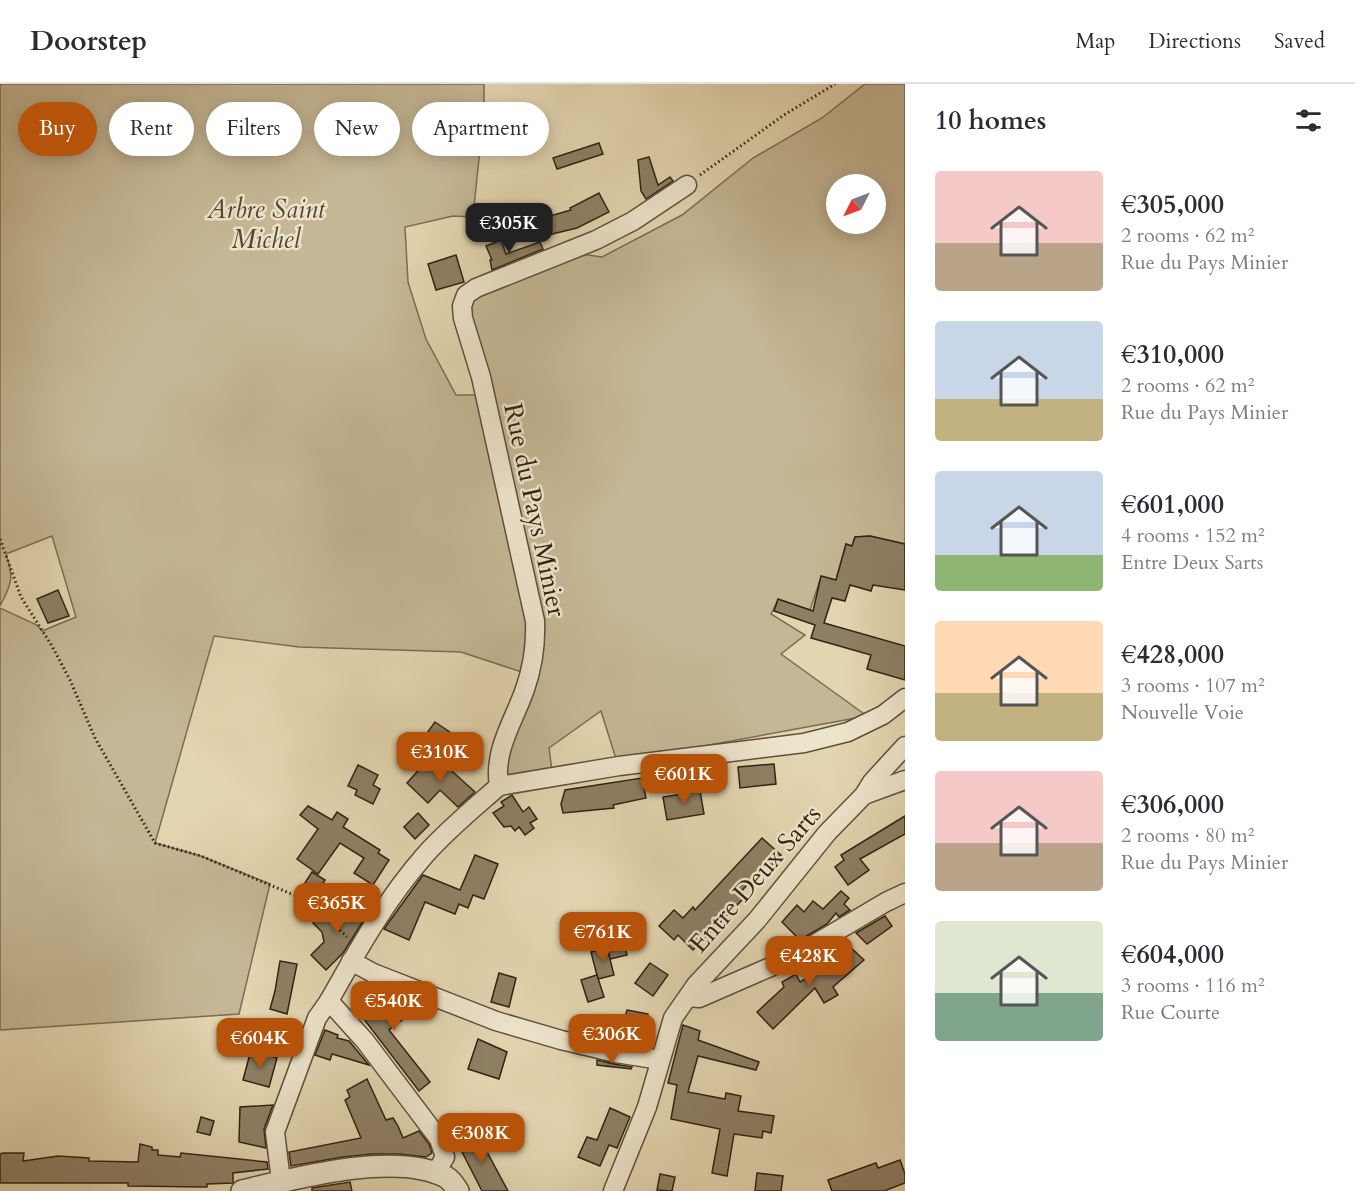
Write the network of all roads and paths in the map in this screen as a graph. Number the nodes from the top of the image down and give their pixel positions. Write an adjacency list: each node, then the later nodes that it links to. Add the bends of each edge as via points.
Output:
1 (835, 84): 2 (path, via 784,115)
2 (687, 185): 7 (street, Rue du Pays Minier, via 596,240 476,288 466,295 462,306 535,621 531,671 500,749)
3 (0, 539): 10 (path, via 21,597 52,646 95,738 155,843 201,856 301,898 319,910)
4 (905, 698): 7 (street, via 883,715 848,732 804,743 619,766)
5 (905, 746): 8 (street, Entre Deux Sarts)
6 (905, 780): 8 (street)
7 (499, 786): 10 (street, via 425,854)
8 (864, 795): 11 (street, Entre Deux Sarts, via 827,833)
9 (905, 893): 11 (street, via 791,958 699,998)
10 (356, 955): 12 (street); 13 (street, via 373,973 496,1021 605,1050)
11 (688, 998): 13 (street, Entre Deux Sarts, via 673,1018)
12 (329, 1001): 14 (street, via 365,1041 439,1139 444,1157); 15 (street, via 316,1018 275,1132)
13 (660, 1059): 18 (street, Entre Deux Sarts, via 647,1107)
14 (435, 1173): 15 (street, via 416,1167 357,1168); 17 (street, via 448,1178)
15 (281, 1181): 16 (street)
16 (242, 1191)
17 (458, 1191)
18 (613, 1191)

